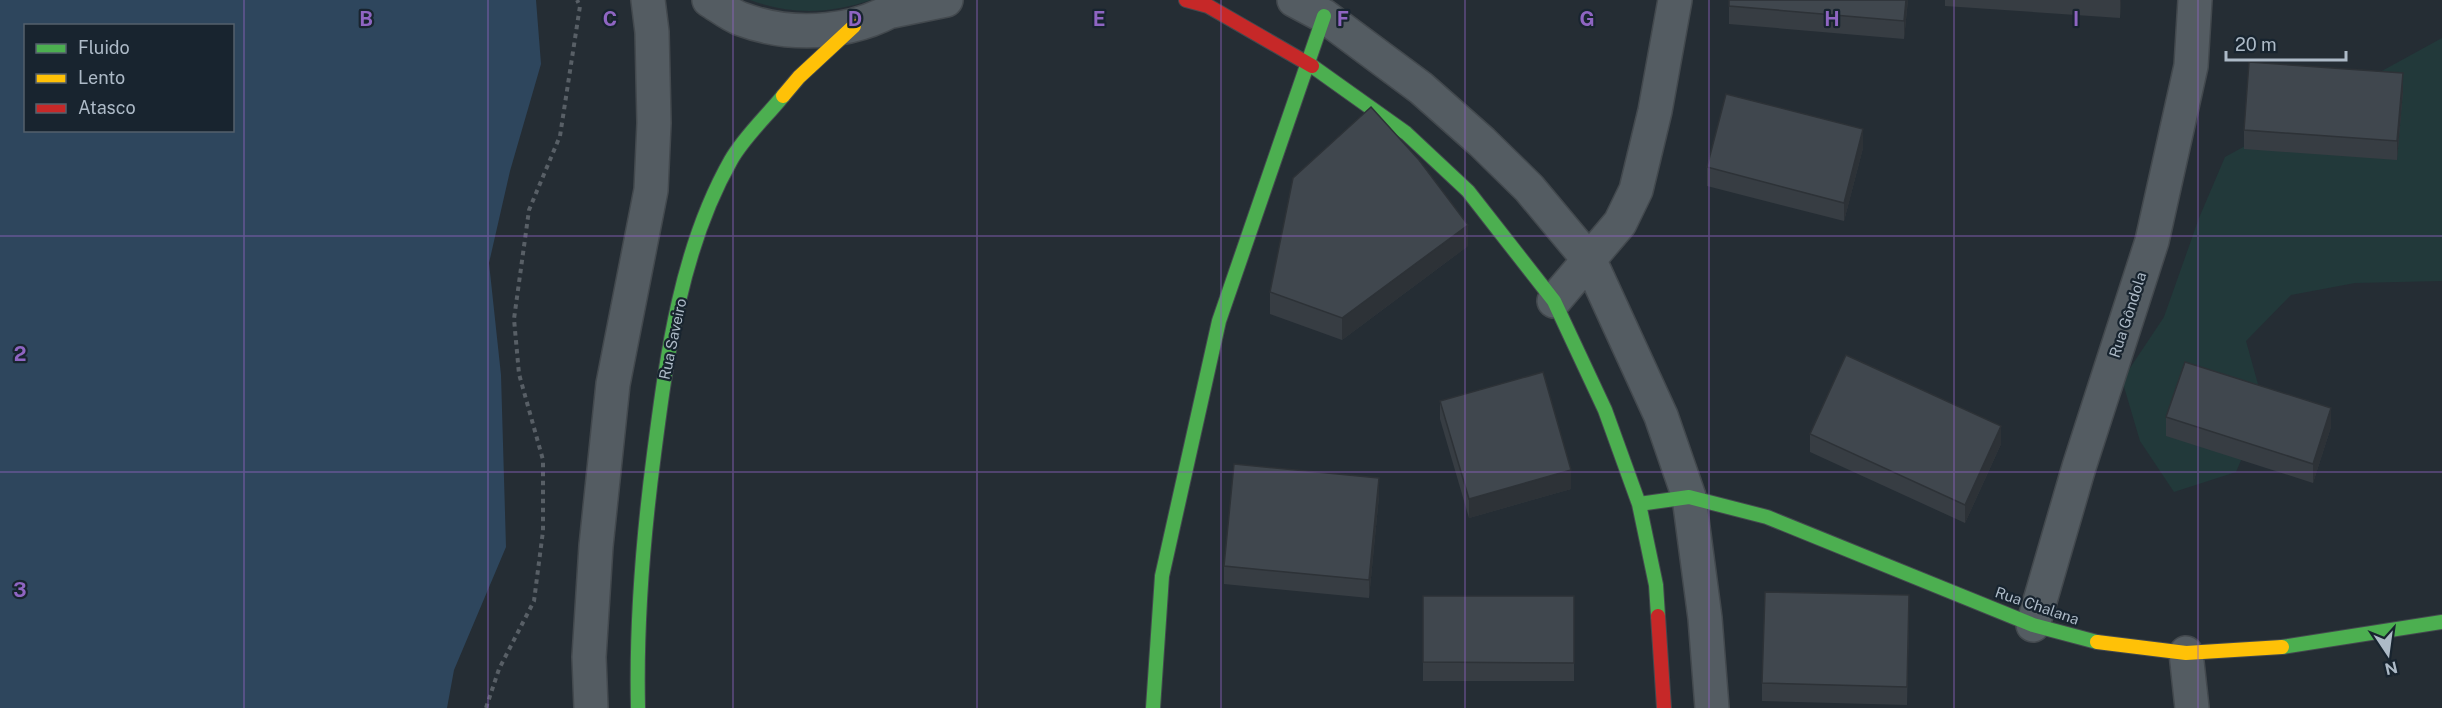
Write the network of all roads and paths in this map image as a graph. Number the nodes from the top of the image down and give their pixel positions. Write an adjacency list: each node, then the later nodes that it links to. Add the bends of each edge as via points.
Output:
1 (577, 0): 20 (path, via 580,6 560,136 529,210 514,319 519,374 543,460 543,531 534,601 499,669)
2 (648, 0): 21 (street, via 654,123 651,190 613,384 596,546 589,657)
3 (710, 0): 11 (street, via 740,19 796,32)
4 (946, 0): 9 (street)
5 (1185, 0): 12 (street, via 1208,6)
6 (1294, 0): 10 (street)
7 (1675, 0): 13 (street, via 1636,190 1620,224)
8 (2195, 0): 18 (street, Rua Gôndola, via 2191,66 2152,241)
9 (900, 5): 11 (street)
10 (1324, 16): 12 (street); 13 (street, via 1421,88 1482,142 1529,188)
11 (854, 26): 22 (street, Rua Saveiro, via 799,77 732,159 694,243 664,375 649,493 636,637)
12 (1308, 63): 14 (street, via 1406,133 1468,190); 23 (street, via 1220,321 1162,576)
13 (1590, 261): 14 (street); 15 (street, via 1660,416)
14 (1554, 301): 16 (street, via 1605,410)
15 (1689, 498): 16 (street, Rua Chalana); 18 (street, Rua Chalana, via 1767,518); 25 (street)
16 (1639, 504): 24 (street, via 1656,585)
17 (2442, 622): 19 (street, Rua Chalana, via 2279,648)
18 (2033, 625): 19 (street, Rua Chalana, via 2099,643)
19 (2186, 653): 26 (street)
20 (486, 708)
21 (591, 708)
22 (638, 708)
23 (1153, 708)
24 (1664, 708)
25 (1712, 708)
26 (2192, 708)

